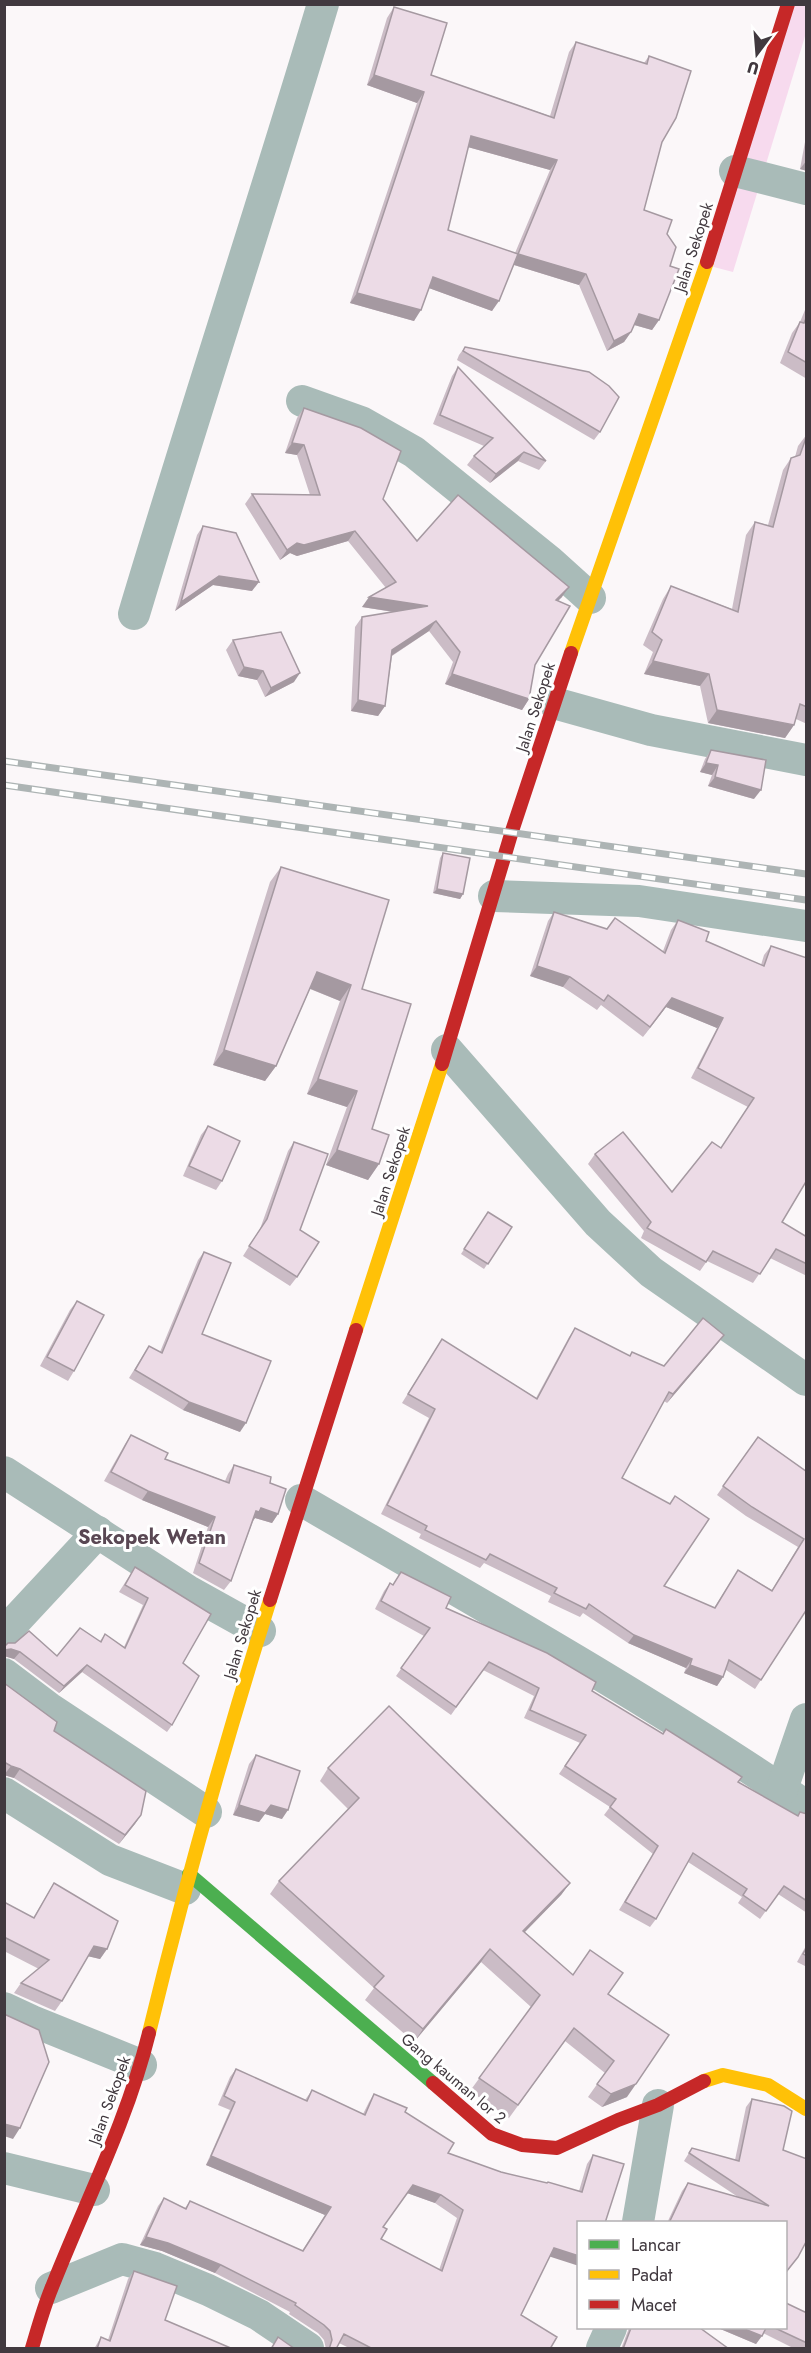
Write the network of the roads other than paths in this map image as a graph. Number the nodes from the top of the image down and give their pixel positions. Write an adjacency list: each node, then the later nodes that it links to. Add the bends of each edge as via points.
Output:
1 (323, 4): 7 (street)
2 (788, 4): 3 (street, Jalan Sekopek)
3 (735, 171): 4 (street); 6 (street, Jalan Sekopek)
4 (807, 189)
5 (302, 401): 6 (street, via 361,422 414,452)
6 (590, 598): 8 (street, Jalan Sekopek)
7 (134, 614)
8 (554, 704): 9 (street, via 651,730); 10 (street, Jalan Sekopek)
9 (807, 760)
10 (494, 896): 11 (street, via 639,902); 12 (street, Jalan Sekopek)
11 (807, 926)
12 (447, 1050): 13 (street, via 598,1223 651,1272); 15 (street, Jalan Sekopek)
13 (807, 1380)
14 (4, 1472): 16 (street)
15 (300, 1500): 17 (street, Jalan Sekopek); 22 (street, via 633,1693)
16 (98, 1532): 17 (street, via 188,1591); 18 (street)
17 (260, 1631): 23 (street, Jalan Sekopek)
18 (4, 1633)
19 (4, 1674): 23 (street)
20 (807, 1719): 22 (street)
21 (4, 1793): 24 (street, via 110,1860)
22 (794, 1798)
23 (206, 1812): 24 (street, Jalan Sekopek)
24 (185, 1889): 26 (street, Jalan Sekopek); 27 (street, Gang kauman lor 2, via 492,2134 522,2145 557,2148)
25 (4, 2008): 26 (street)
26 (141, 2065): 30 (street, Jalan Sekopek)
27 (658, 2105): 28 (street, Gang kauman lor 2, via 723,2075 768,2085); 31 (street)
28 (807, 2109)
29 (4, 2168): 30 (street)
30 (94, 2190): 32 (street, Jalan Sekopek)
31 (638, 2221)
32 (51, 2288): 34 (street, Jalan Sekopek); 35 (street, via 122,2259 155,2268 249,2310)
33 (611, 2329): 36 (street)
34 (32, 2349)
35 (308, 2349)
36 (602, 2349)

